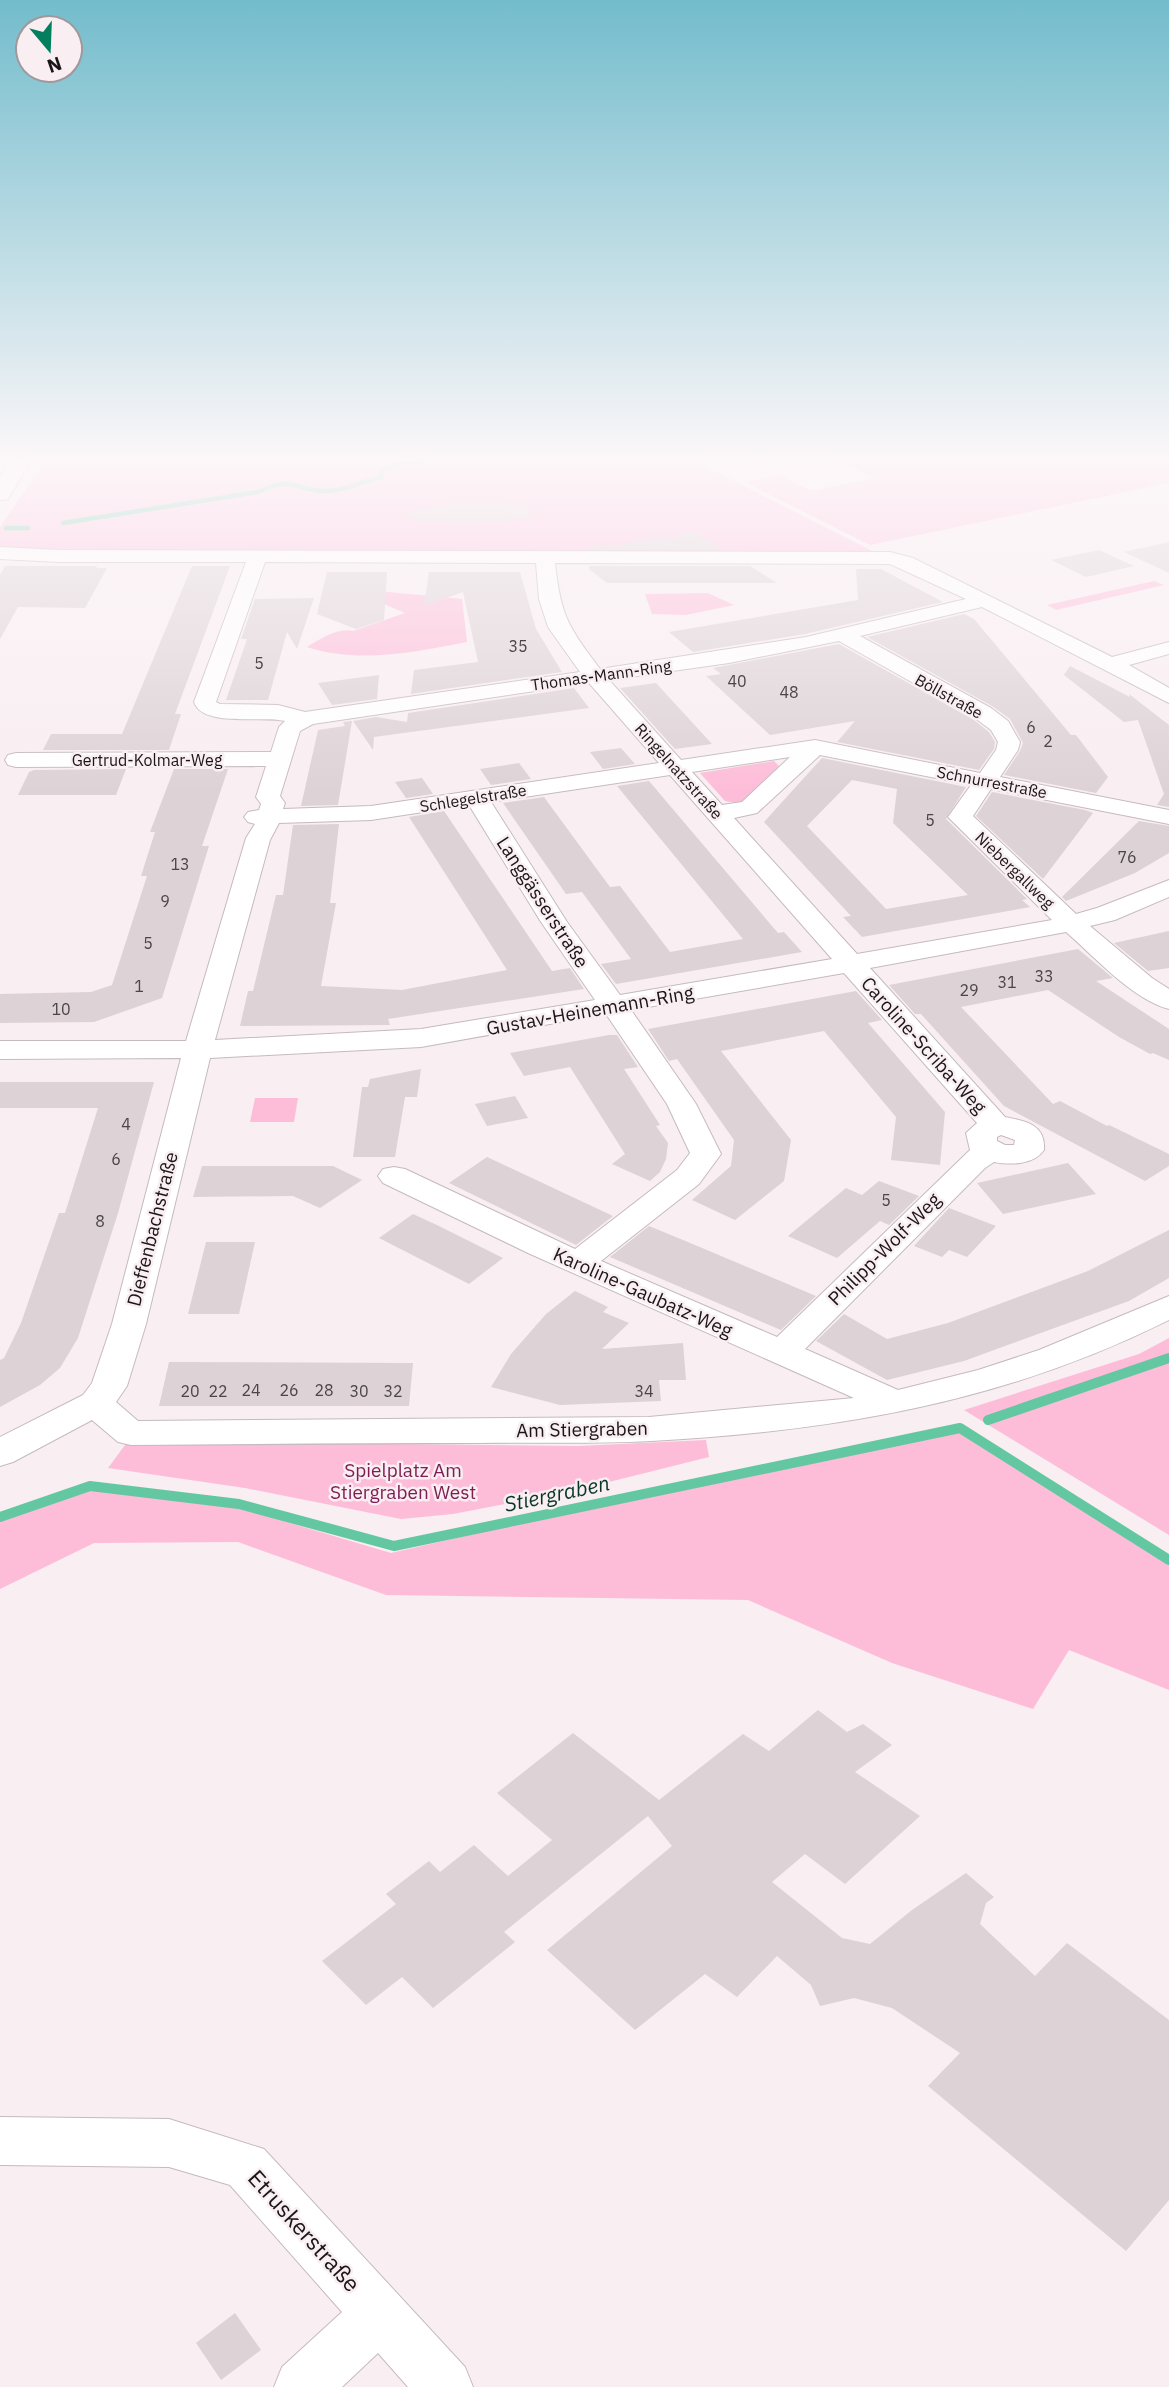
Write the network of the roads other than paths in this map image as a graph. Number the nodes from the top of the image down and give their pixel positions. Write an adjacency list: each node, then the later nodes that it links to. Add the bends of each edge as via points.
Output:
1 (253, 569): 10 (street, via 205,702 216,711 278,712)
2 (546, 569): 8 (street, Ringelnatzstraße, via 558,626)
3 (920, 569): 4 (street)
4 (984, 601): 5 (street, Thomas-Mann-Ring); 7 (street)
5 (842, 635): 8 (street, Thomas-Mann-Ring); 15 (street, Böllstraße, via 958,698 999,726 1009,742 1007,750)
6 (1169, 648): 7 (street)
7 (1110, 664): 9 (street)
8 (594, 676): 10 (street, Thomas-Mann-Ring); 14 (street, Ringelnatzstraße)
9 (1169, 697)
10 (304, 719): 12 (street, via 290,727)
11 (815, 747): 14 (street, Schnurrestraße); 15 (street, Schnurrestraße); 17 (street, via 750,808)
12 (278, 759): 13 (street, Gertrud-Kolmar-Weg); 18 (street)
13 (16, 760)
14 (675, 767): 16 (street, Schlegelstraße); 17 (street, Ringelnatzstraße)
15 (985, 781): 19 (street, Schnurrestraße); 21 (street, Niebergallweg, via 960,817)
16 (476, 797): 18 (street, Schlegelstraße, via 371,813); 24 (street, Langgässerstraße, via 547,913)
17 (717, 813): 22 (street, Ringelnatzstraße)
18 (263, 817): 26 (street)
19 (1169, 817)
20 (1169, 888): 21 (street, Gustav-Heinemann-Ring)
21 (1072, 924): 22 (street, Gustav-Heinemann-Ring); 23 (street)
22 (852, 964): 24 (street, Gustav-Heinemann-Ring); 27 (street, Caroline-Scriba-Weg)
23 (1169, 1001)
24 (612, 1006): 26 (street, Gustav-Heinemann-Ring, via 421,1038); 29 (street, Langgässerstraße, via 698,1132 706,1154 688,1177)
25 (0, 1050): 26 (street, Gustav-Heinemann-Ring)
26 (198, 1050): 33 (street, Dieffenbachstraße, via 129,1325 109,1386)
27 (992, 1138): 31 (street, Philipp-Wolf-Weg)
28 (394, 1177): 29 (street, Karoline-Gaubatz-Weg)
29 (579, 1263): 31 (street, Karoline-Gaubatz-Weg)
30 (1169, 1307): 32 (street, Am Stiergraben, via 1090,1345)
31 (783, 1351): 32 (street, Karoline-Gaubatz-Weg)
32 (894, 1402): 33 (street, Am Stiergraben, via 830,1413 649,1429 174,1433 131,1433)
33 (96, 1403): 34 (street)
34 (0, 1453)
35 (0, 2141): 36 (street, Etruskerstraße, via 169,2143 246,2166)
36 (379, 2315): 37 (street); 38 (street, Etruskerstraße)
37 (302, 2387)
38 (445, 2387)

